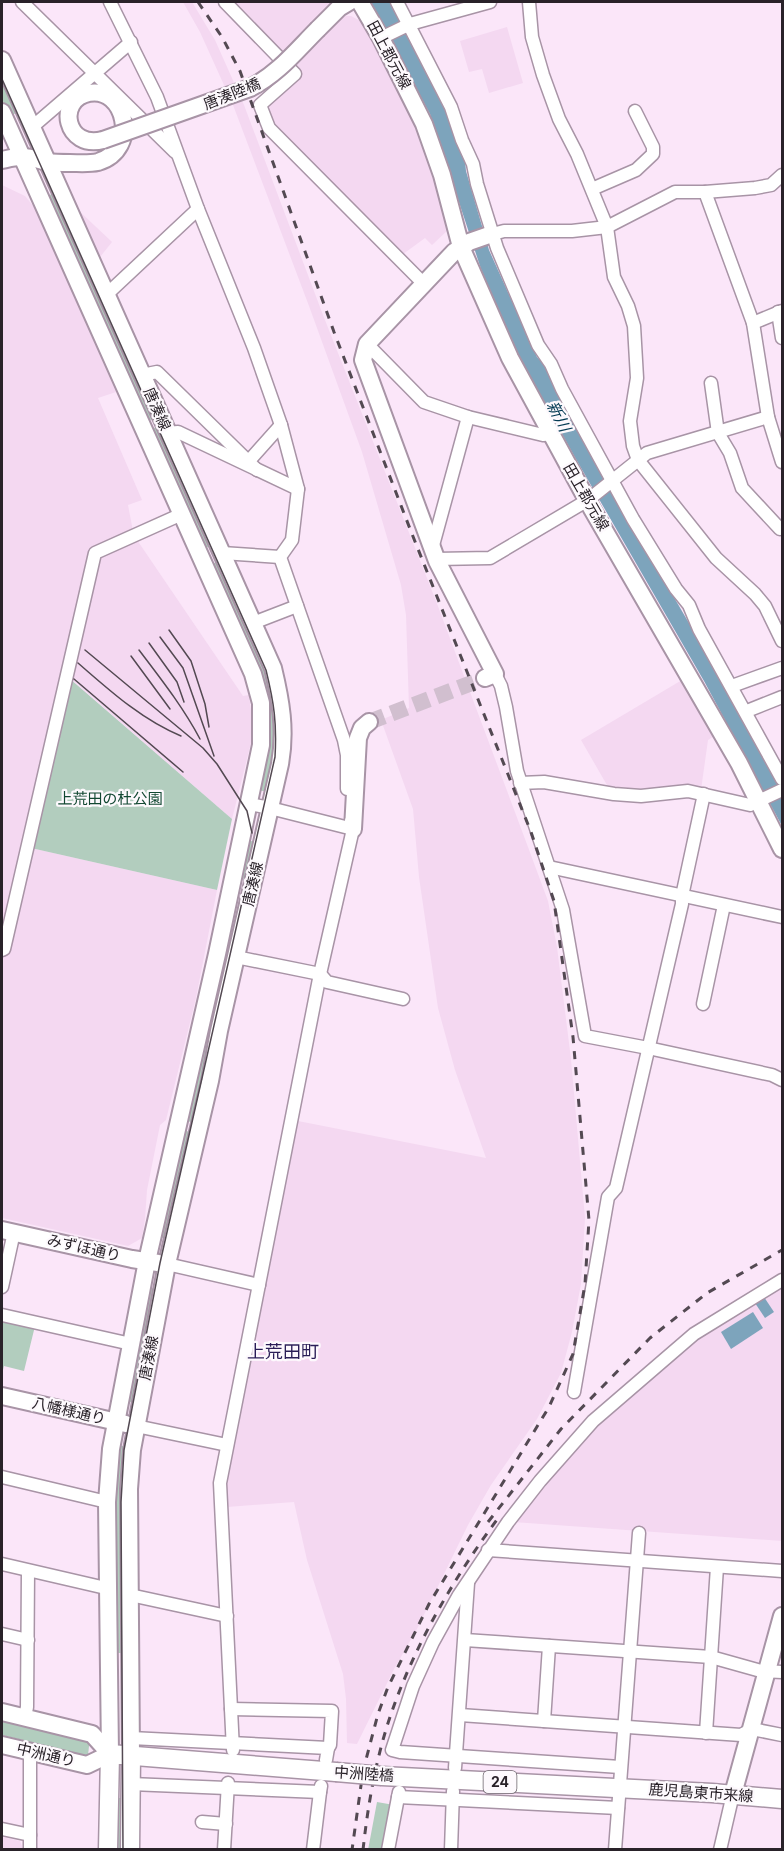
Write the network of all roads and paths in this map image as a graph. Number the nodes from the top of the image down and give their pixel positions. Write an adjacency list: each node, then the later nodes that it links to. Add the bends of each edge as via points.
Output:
1 (22, 2): 13 (street)
2 (110, 2): 11 (street)
3 (225, 2): 28 (street, via 295,74 260,105 269,128)
4 (349, 2): 20 (street, 唐湊陸橋, bridge, via 265,81 250,88 103,140 94,142 84,141 70,125 69,110 74,101 88,93 97,93 117,106 124,122 120,145 98,162)
5 (360, 2): 10 (street, 田上郡元線)
6 (397, 2): 9 (street)
7 (490, 2): 9 (street)
8 (529, 2): 22 (street, via 532,37 543,75)
9 (410, 24): 10 (street); 26 (street, via 451,107 473,164)
10 (381, 38): 27 (street, 田上郡元線, via 424,124)
11 (131, 42): 13 (street); 18 (street)
12 (2, 60): 16 (street, 唐湊線)
13 (94, 73): 16 (street); 18 (street)
14 (635, 111): 22 (street, via 653,154 636,170)
15 (2, 112): 17 (street, 唐湊線)
16 (32, 128): 20 (street, 唐湊線)
17 (22, 156): 19 (street); 20 (street); 48 (street, 唐湊線)
18 (179, 156): 24 (street)
19 (2, 160)
20 (47, 162): 29 (street, 唐湊線)
21 (782, 177): 23 (street, via 771,185)
22 (592, 189): 25 (street)
23 (705, 192): 25 (street, via 675,192); 31 (street)
24 (198, 209): 29 (street); 38 (street)
25 (607, 227): 26 (street); 42 (street, via 614,277 634,326 637,378 630,421)
26 (491, 234): 27 (street); 45 (street, via 538,345)
27 (465, 245): 28 (street); 41 (street, 田上郡元線, via 510,358)
28 (424, 284): 33 (street)
29 (106, 295): 34 (street, 唐湊線)
30 (780, 312): 31 (street); 32 (street)
31 (753, 323): 37 (street)
32 (783, 338)
33 (367, 344): 36 (street, via 424,402); 51 (street, via 363,360)
34 (142, 375): 40 (street, 唐湊線); 44 (street, via 157,372)
35 (711, 383): 39 (street)
36 (468, 417): 41 (street); 51 (street)
37 (768, 417): 39 (street); 43 (street)
38 (281, 425): 44 (street); 46 (street)
39 (718, 432): 42 (street, via 647,453); 49 (street, via 742,488)
40 (167, 433): 44 (street, via 178,432); 50 (street, 唐湊線)
41 (550, 434): 47 (street, 田上郡元線)
42 (638, 460): 45 (street); 55 (street, via 716,558 765,606)
43 (783, 462)
44 (253, 466): 46 (street)
45 (613, 481): 47 (street); 58 (street, via 660,564 689,605)
46 (298, 489): 52 (street, via 292,540)
47 (589, 499): 51 (street, via 490,558); 66 (street, 田上郡元線)
48 (182, 514): 67 (street, 唐湊線, via 253,674 261,703 261,745); 75 (street, via 95,553)
49 (780, 529)
50 (222, 553): 52 (street); 54 (street, 唐湊線)
51 (434, 554): 57 (street)
52 (280, 557): 53 (street)
53 (297, 606): 54 (street); 69 (street, via 344,740 348,811)
54 (253, 623): 68 (street, 唐湊線, via 273,668 283,721 283,744)
55 (783, 641)
56 (783, 668): 58 (street)
57 (490, 676): 63 (street, via 501,686)
58 (732, 686): 60 (street)
59 (783, 697): 60 (street)
60 (747, 711): 62 (street)
61 (369, 722): 69 (street, via 358,738)
62 (783, 779)
63 (520, 783): 65 (street, via 641,796 688,791); 71 (street)
64 (783, 790): 66 (street)
65 (704, 794): 66 (street, via 750,805); 72 (street)
66 (760, 802): 70 (street, 田上郡元線)
67 (249, 804): 68 (street); 83 (street, 唐湊線)
68 (270, 808): 69 (street); 76 (street, 唐湊線)
69 (353, 829): 77 (street)
70 (783, 849)
71 (549, 867): 72 (street); 80 (street, via 563,910 585,1036)
72 (682, 896): 73 (street); 80 (street)
73 (724, 905): 74 (street); 79 (street)
74 (783, 917)
75 (2, 950)
76 (236, 957): 77 (street); 84 (street, 唐湊線)
77 (320, 974): 78 (street, via 327,982); 86 (street)
78 (403, 999)
79 (702, 1004)
80 (648, 1048): 81 (street); 90 (street, via 616,1188 608,1197)
81 (783, 1080)
82 (8, 1231): 83 (street, みずほ通り); 87 (street)
83 (147, 1261): 84 (street, みずほ通り); 89 (street, 唐湊線)
84 (168, 1264): 86 (street); 93 (street, 唐湊線)
85 (783, 1280): 98 (street, via 694,1334 593,1421 540,1481)
86 (259, 1285): 94 (street)
87 (2, 1287)
88 (2, 1315): 89 (street)
89 (131, 1344): 92 (street, 唐湊線)
90 (574, 1392)
91 (2, 1396): 92 (street, 八幡様通り)
92 (116, 1422): 93 (street, 八幡様通り); 96 (street, 唐湊線)
93 (136, 1426): 94 (street); 106 (street, 唐湊線, via 129,1489)
94 (227, 1445): 107 (street, via 220,1483)
95 (2, 1477): 96 (street)
96 (108, 1502): 105 (street, 唐湊線)
97 (639, 1533): 99 (street)
98 (488, 1551): 99 (street); 104 (street)
99 (637, 1562): 101 (street); 113 (street)
100 (2, 1564): 102 (street)
101 (717, 1567): 103 (street); 114 (street)
102 (28, 1570): 105 (street); 110 (street)
103 (783, 1571)
104 (468, 1583): 111 (street); 129 (street, via 433,1642 413,1686 392,1750)
105 (110, 1589): 130 (street, 唐湊線)
106 (130, 1595): 107 (street); 126 (street, 唐湊線)
107 (227, 1616): 116 (street)
108 (783, 1616): 115 (street)
109 (2, 1634): 110 (street)
110 (28, 1640): 119 (street)
111 (465, 1641): 112 (street); 118 (street)
112 (549, 1646): 113 (street); 120 (street)
113 (630, 1653): 114 (street); 121 (street)
114 (711, 1658): 115 (street); 123 (street)
115 (775, 1671): 122 (street)
116 (231, 1709): 127 (street); 131 (street, via 332,1711)
117 (2, 1712): 119 (street, 中洲通り)
118 (460, 1715): 120 (street); 132 (street)
119 (25, 1717): 130 (street, 中洲通り, via 92,1734)
120 (544, 1721): 121 (street)
121 (624, 1726): 123 (street); 134 (street)
122 (752, 1730): 123 (street, via 741,1735); 124 (street); 138 (street)
123 (706, 1733)
124 (783, 1736)
125 (2, 1745): 128 (street, 中洲通り)
126 (131, 1747): 127 (street); 130 (main road, 中洲陸橋 / 24); 131 (main road, 中洲陸橋 / 24); 135 (main road)
127 (233, 1747): 131 (street)
128 (30, 1751): 130 (street, 中洲通り, via 87,1765); 145 (street)
129 (400, 1752): 132 (street); 133 (street)
130 (111, 1754): 147 (main road)
131 (330, 1760): 137 (main road, 中洲陸橋 / 24, bridge, via 382,1776)
132 (455, 1762): 134 (street)
133 (399, 1766)
134 (621, 1767): 137 (street)
135 (131, 1784): 136 (street); 148 (main road)
136 (228, 1785): 143 (street); 150 (street, via 320,1789)
137 (619, 1788): 138 (main road, 鹿児島東市来線 / 24); 141 (street)
138 (733, 1794): 140 (main road, 鹿児島東市来線 / 24); 154 (street)
139 (453, 1796): 141 (street); 151 (street, via 398,1794); 152 (street)
140 (783, 1799)
141 (618, 1808): 153 (street)
142 (202, 1822): 143 (street)
143 (226, 1824): 149 (street)
144 (2, 1829): 145 (street)
145 (30, 1835): 146 (street)
146 (30, 1850)
147 (108, 1850)
148 (130, 1850)
149 (224, 1850)
150 (313, 1850)
151 (388, 1850)
152 (451, 1850)
153 (615, 1850)
154 (720, 1850)

